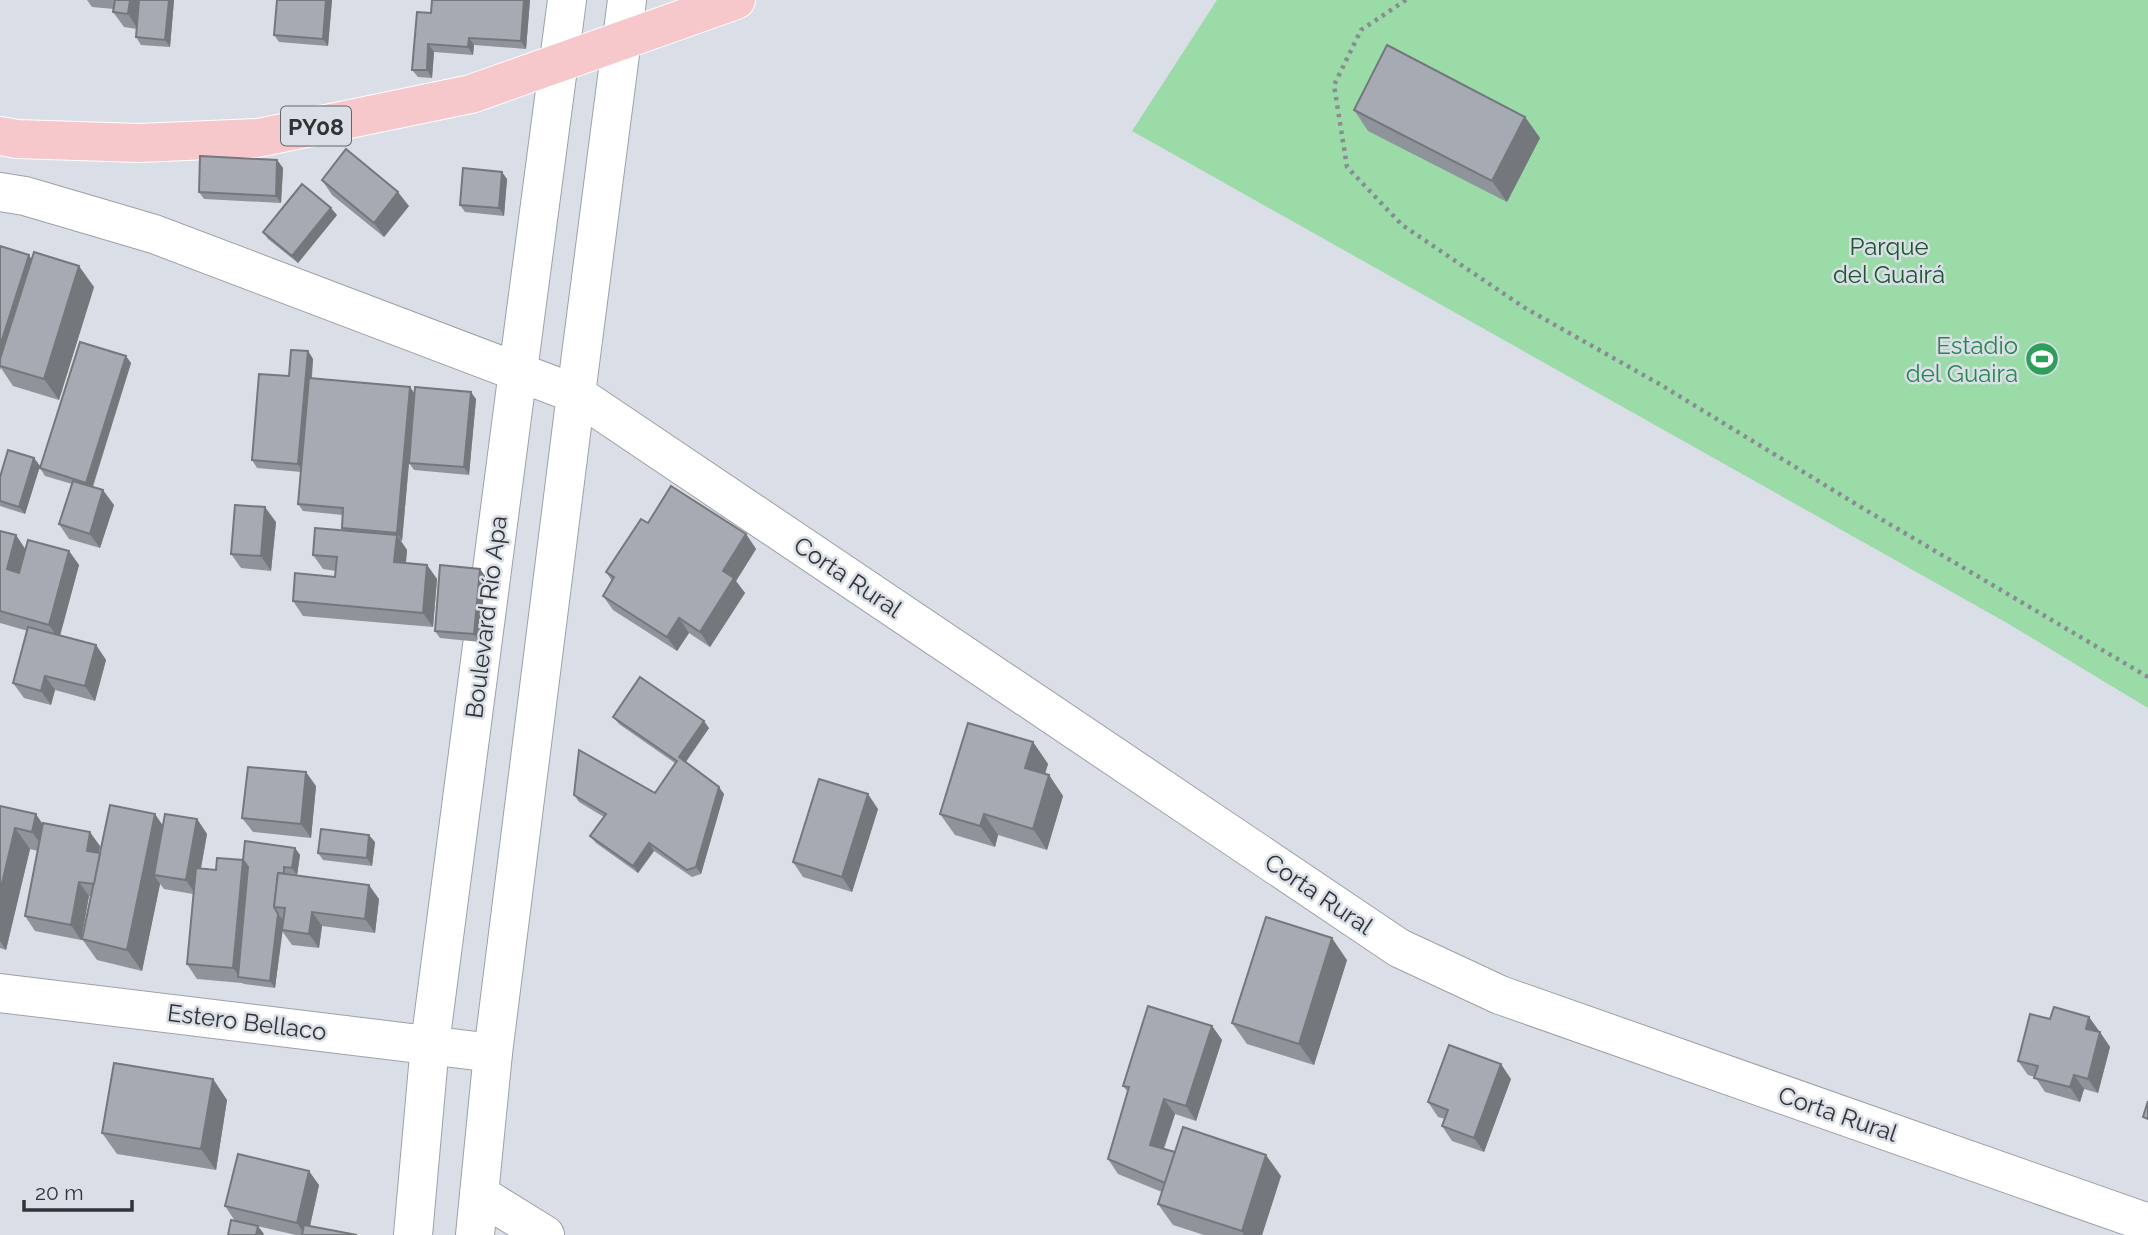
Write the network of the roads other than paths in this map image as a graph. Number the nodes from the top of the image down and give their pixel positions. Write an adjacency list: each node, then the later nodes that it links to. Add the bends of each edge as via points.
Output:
1 (567, 0): 5 (street, Boulevard Río Apa)
2 (627, 0): 4 (street)
3 (736, 0): 4 (highway, PY08)
4 (622, 40): 5 (highway, PY08); 9 (street)
5 (559, 63): 6 (highway, PY08, via 471,94 258,138 139,143); 8 (street, Boulevard Río Apa)
6 (0, 136)
7 (0, 191): 8 (street, Corta Rural, via 154,233)
8 (518, 371): 9 (street, Corta Rural); 11 (street, Boulevard Río Apa)
9 (576, 394): 12 (street); 14 (street, Corta Rural, via 1399,948 1500,995)
10 (0, 993): 11 (street, Estero Bellaco)
11 (430, 1044): 12 (street, Estero Bellaco); 15 (street, Boulevard Río Apa)
12 (493, 1053): 13 (street)
13 (479, 1194): 16 (street); 17 (street)
14 (2148, 1223)
15 (413, 1235)
16 (475, 1235)
17 (545, 1235)

